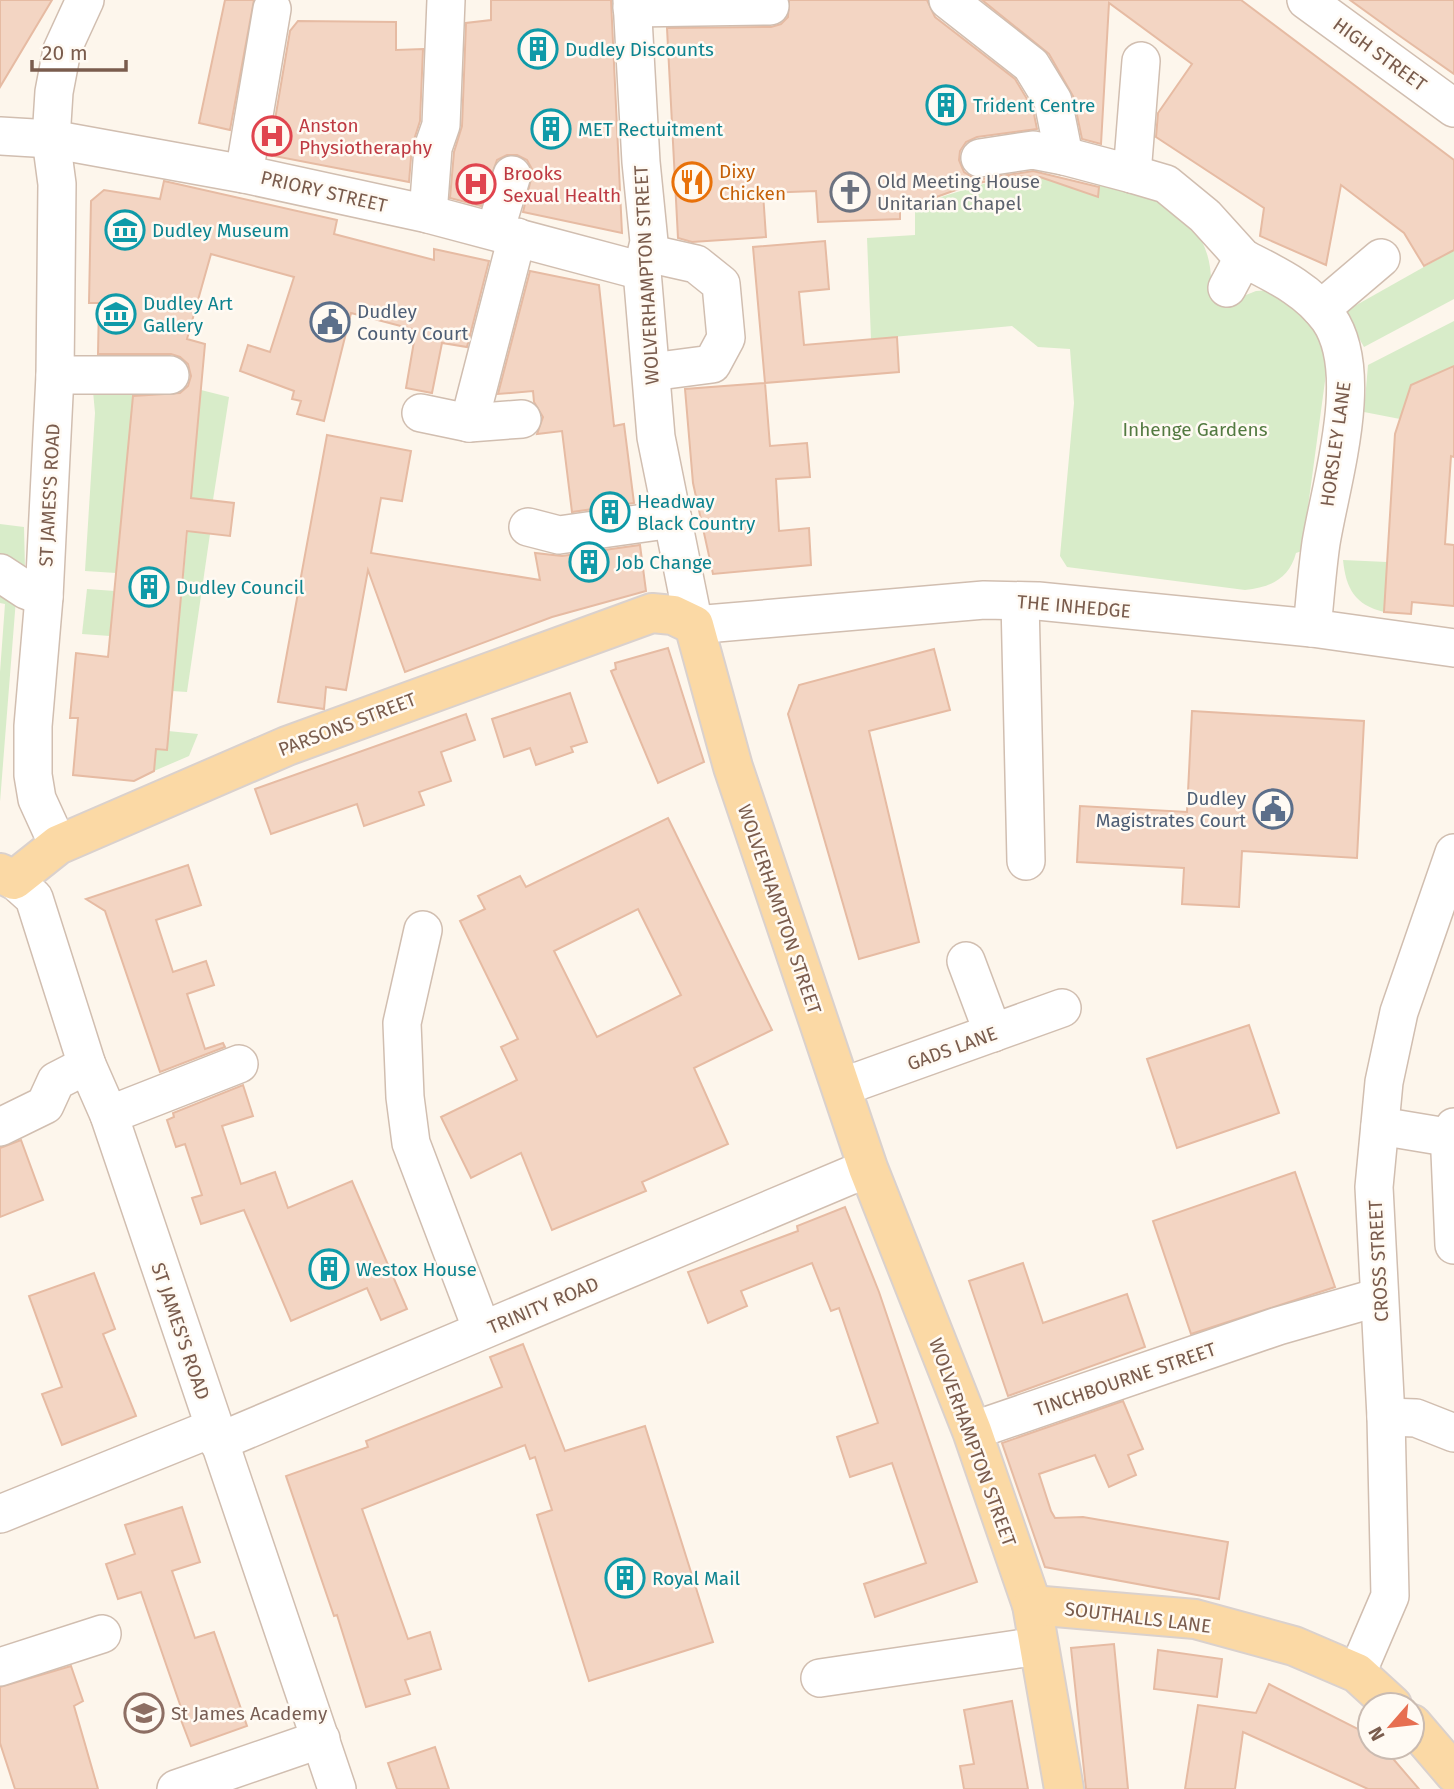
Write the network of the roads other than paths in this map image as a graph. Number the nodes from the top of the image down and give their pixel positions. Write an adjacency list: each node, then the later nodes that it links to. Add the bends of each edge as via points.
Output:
1 (85, 0): 11 (street, ST JAMES'S ROAD, via 62,50)
2 (446, 0): 17 (street, via 442,125 433,148)
3 (948, 0): 12 (street, via 1031,65 1053,101)
4 (1306, 0): 9 (street, HIGH STREET)
5 (632, 4): 6 (street); 20 (street, WOLVERHAMPTON STREET, via 649,242)
6 (770, 6)
7 (272, 9): 14 (street)
8 (1141, 61): 15 (street)
9 (1454, 108)
10 (0, 135): 11 (street, PRIORY STREET)
11 (51, 139): 14 (street, PRIORY STREET); 23 (street, ST JAMES'S ROAD, via 57,184)
12 (1064, 156): 13 (street, via 1033,150); 15 (street)
13 (980, 158)
14 (244, 173): 17 (street, PRIORY STREET)
15 (1132, 174): 21 (street, HORSLEY LANE, via 1166,184 1205,216 1235,273 1289,282)
16 (512, 175): 18 (street)
17 (428, 214): 18 (street, PRIORY STREET)
18 (506, 234): 20 (street, PRIORY STREET); 27 (street)
19 (1381, 258): 21 (street)
20 (645, 262): 22 (street, WOLVERHAMPTON STREET); 22 (street, PRIORY STREET, via 696,264 721,284 726,338 712,364)
21 (1321, 309): 34 (street, HORSLEY LANE, via 1340,344 1345,369 1342,421)
22 (651, 372): 28 (street, WOLVERHAMPTON STREET, via 656,437)
23 (55, 375): 24 (street); 31 (street, ST JAMES'S ROAD)
24 (170, 375)
25 (421, 413): 27 (street)
26 (522, 419): 27 (street)
27 (469, 423)
28 (673, 520): 29 (street, via 559,535); 33 (street, WOLVERHAMPTON STREET)
29 (528, 527)
30 (0, 573): 31 (street)
31 (44, 597): 36 (street, ST JAMES'S ROAD, via 33,775 37,799)
32 (1020, 601): 33 (street, THE INHEDGE, via 984,600); 34 (street, THE INHEDGE); 38 (street)
33 (694, 625): 36 (main road, PARSONS STREET, via 673,615 652,613 296,742); 46 (main road, WOLVERHAMPTON STREET, via 737,780)
34 (1312, 628): 35 (street, THE INHEDGE)
35 (1454, 648)
36 (58, 845): 39 (main road, PARSONS STREET)
37 (1454, 853): 48 (street, CROSS STREET, via 1399,1012)
38 (1026, 861)
39 (7, 876): 45 (street, ST JAMES'S ROAD, via 34,898)
40 (423, 930): 54 (street, via 402,1023 411,1143)
41 (966, 961): 43 (street)
42 (1062, 1008): 43 (street, GADS LANE)
43 (993, 1033): 46 (street, GADS LANE)
44 (239, 1064): 47 (street)
45 (87, 1065): 47 (street, ST JAMES'S ROAD); 49 (street, via 56,1081 45,1105)
46 (842, 1087): 51 (main road, WOLVERHAMPTON STREET)
47 (108, 1115): 58 (street, ST JAMES'S ROAD)
48 (1380, 1126): 50 (street); 53 (street, CROSS STREET, via 1374,1187)
49 (0, 1127)
50 (1453, 1133): 52 (street)
51 (868, 1168): 54 (street, TRINITY ROAD); 56 (main road, WOLVERHAMPTON STREET)
52 (1454, 1245)
53 (1379, 1297): 55 (street, CROSS STREET); 56 (street, TINCHBOURNE STREET, via 1278,1326)
54 (482, 1331): 58 (street, TRINITY ROAD)
55 (1386, 1417): 57 (street, via 1416,1418); 64 (street, CROSS STREET, via 1390,1596)
56 (972, 1431): 60 (main road, WOLVERHAMPTON STREET)
57 (1454, 1433)
58 (216, 1435): 59 (street, TRINITY ROAD); 67 (street, ST JAMES'S ROAD)
59 (0, 1514)
60 (1032, 1605): 62 (main road, WOLVERHAMPTON STREET); 64 (main road, SOUTHALLS LANE, via 1195,1619 1294,1646)
61 (103, 1633): 63 (street)
62 (1039, 1646): 65 (street); 72 (main road, WOLVERHAMPTON STREET)
63 (0, 1667)
64 (1357, 1673): 66 (main road, SOUTHALLS LANE)
65 (820, 1678)
66 (1377, 1691)
67 (321, 1739): 70 (street); 71 (street, ST JAMES'S ROAD)
68 (1426, 1740): 69 (main road)
69 (1454, 1773)
70 (176, 1789)
71 (337, 1789)
72 (1064, 1789)

